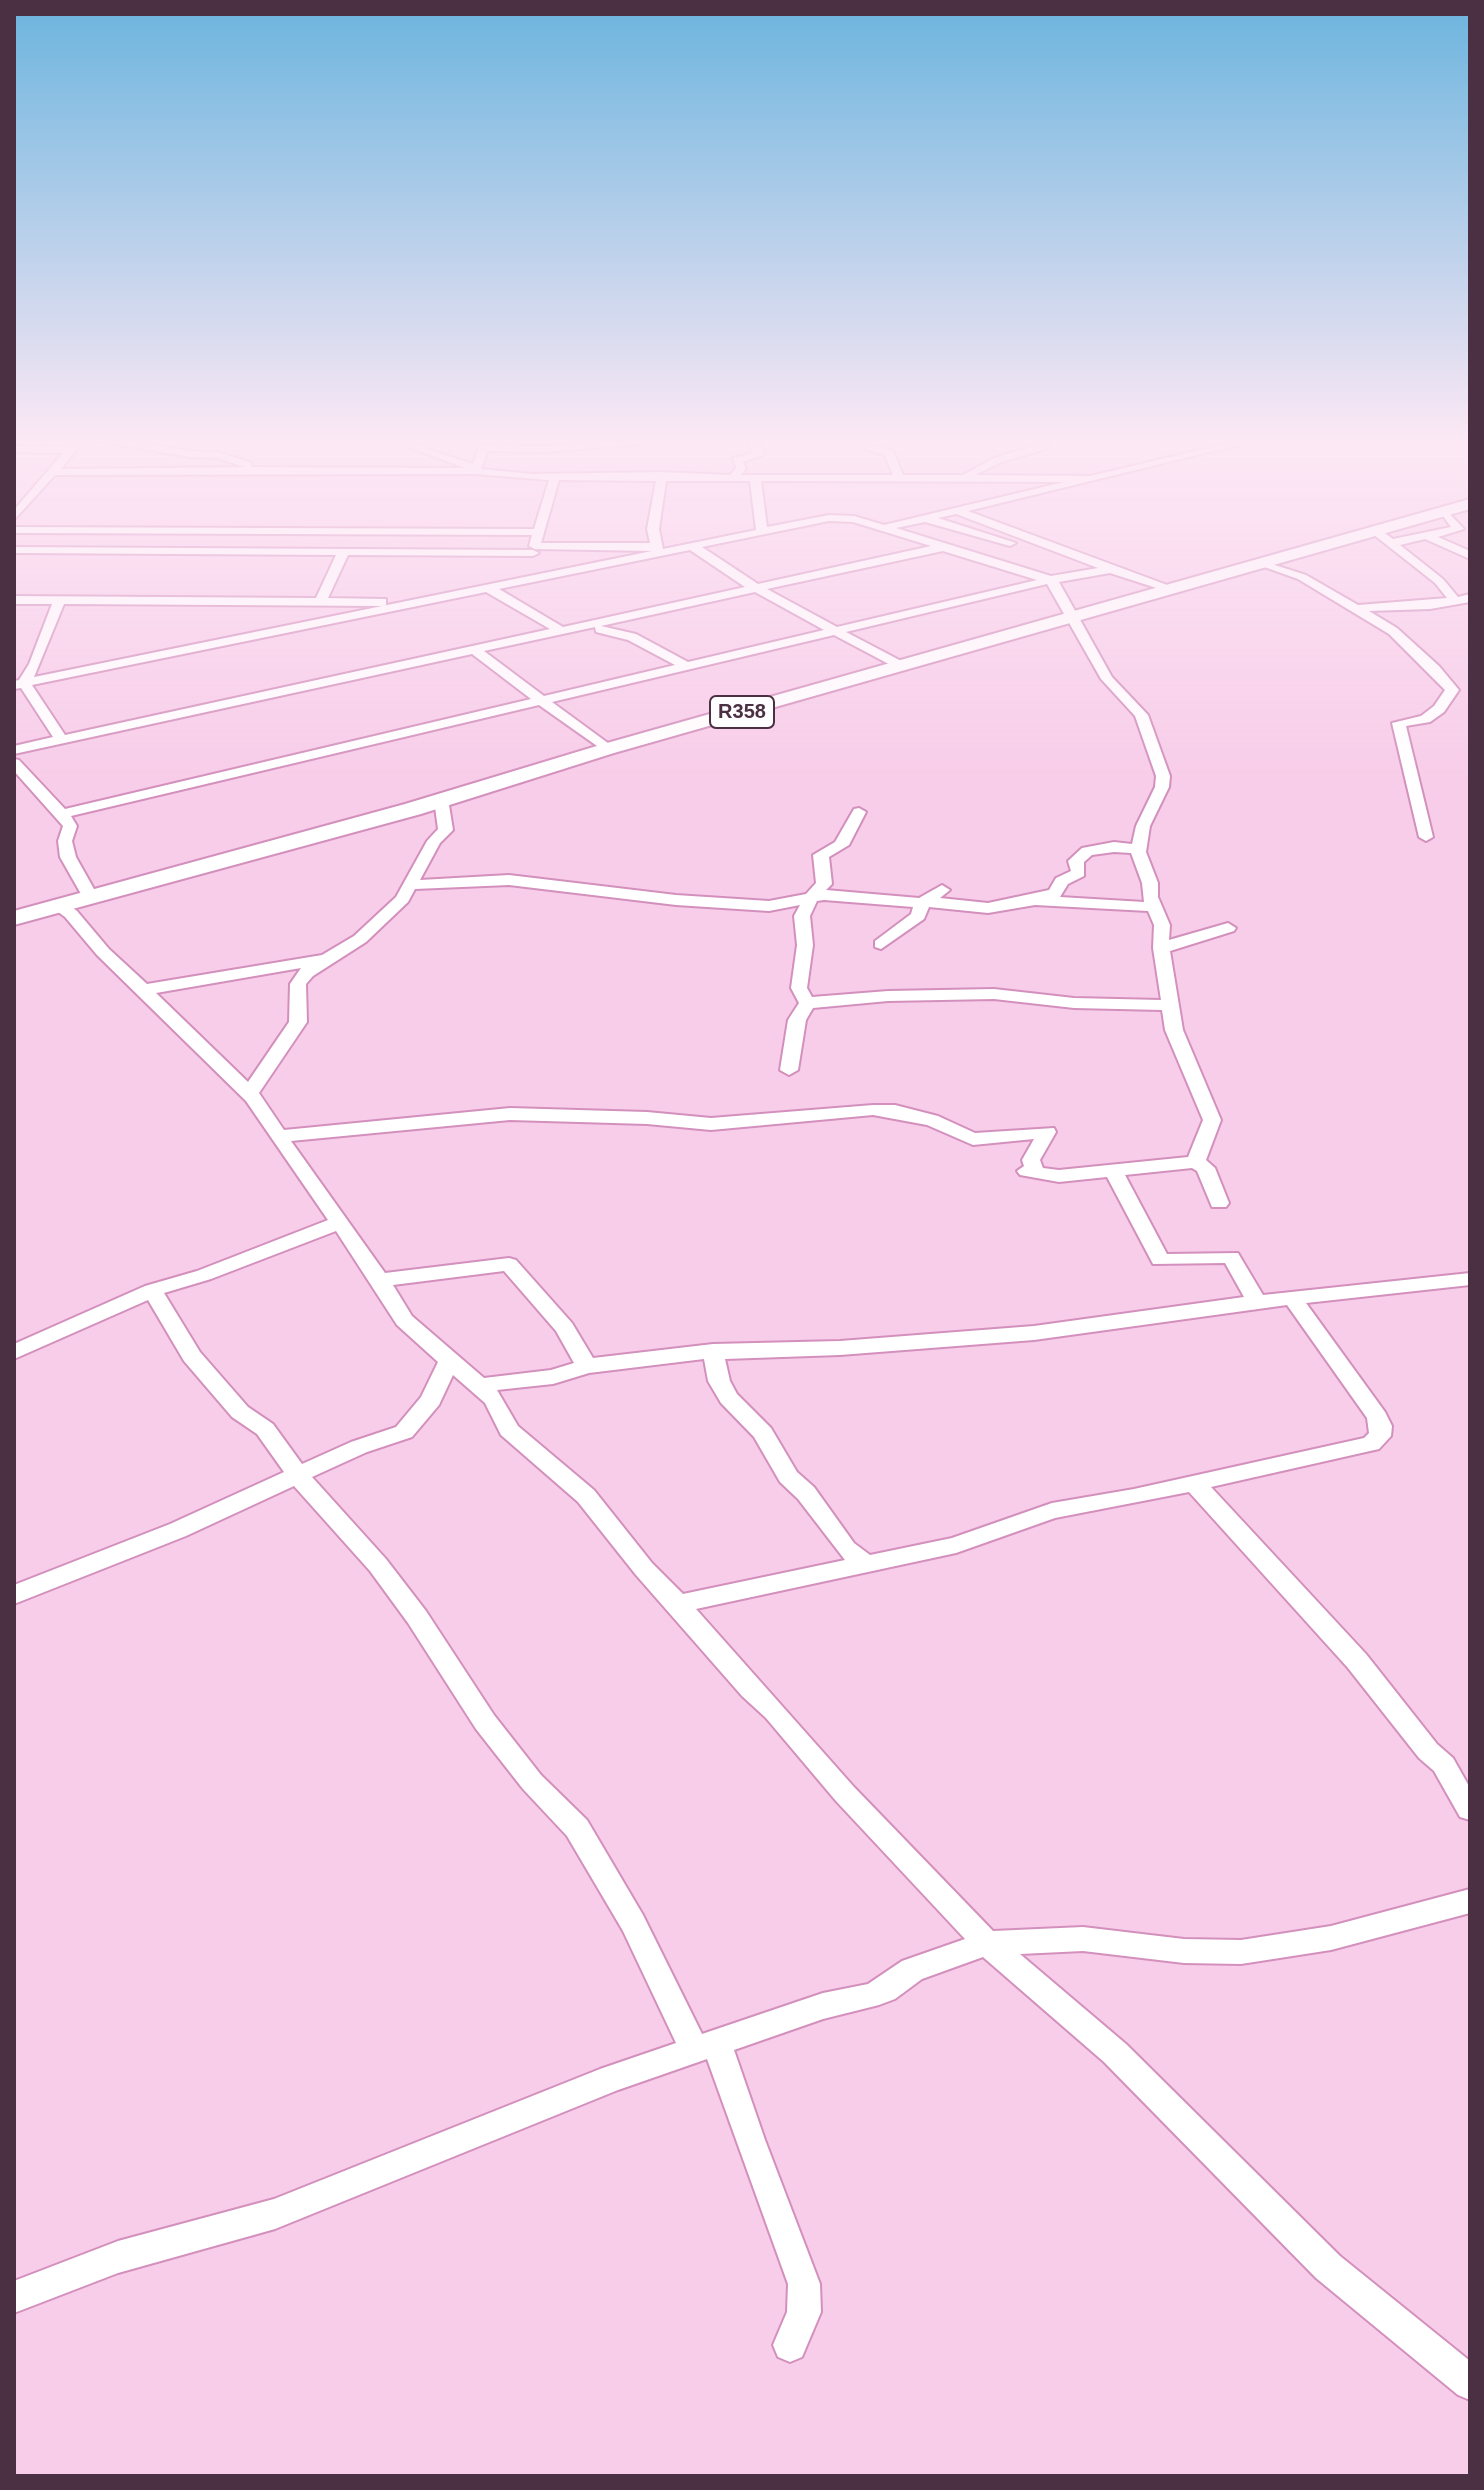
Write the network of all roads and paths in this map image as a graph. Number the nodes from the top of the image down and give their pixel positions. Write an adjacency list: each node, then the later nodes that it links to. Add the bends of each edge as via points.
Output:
1 (255, 552): 12 (street)
2 (503, 552): 13 (street)
3 (534, 552): 16 (street, via 532,567)
4 (645, 552): 16 (street)
5 (701, 552): 19 (street)
6 (922, 552): 19 (street)
7 (962, 552): 17 (street)
8 (1047, 552): 15 (street)
9 (1064, 552): 15 (street)
10 (1302, 552): 14 (main road, R358)
11 (1403, 552): 25 (street)
12 (343, 553): 13 (street); 24 (street)
13 (495, 553)
14 (1262, 564): 20 (main road, R358); 27 (street, via 1302,577)
15 (1110, 570): 17 (street); 20 (street)
16 (538, 578): 18 (street)
17 (1050, 580): 28 (street); 31 (street)
18 (490, 589): 26 (street); 30 (street)
19 (760, 589): 29 (street); 31 (street)
20 (1172, 589): 28 (main road, R358)
21 (1470, 598): 25 (street)
22 (14, 600): 23 (street)
23 (59, 601): 24 (street); 35 (street, via 39,655)
24 (321, 601): 26 (street)
25 (1455, 601): 27 (street)
26 (404, 606): 35 (street)
27 (1358, 609): 44 (street, via 1397,635 1453,692 1425,719 1399,723)
28 (1074, 617): 34 (main road, R358); 45 (street, via 1107,679 1141,715 1163,776)
29 (584, 627): 30 (street); 33 (street, via 621,632)
30 (563, 632): 32 (street)
31 (834, 632): 33 (street); 34 (street)
32 (476, 651): 36 (street); 37 (street)
33 (687, 666): 36 (street)
34 (900, 666): 38 (main road, R358)
35 (19, 684): 37 (street)
36 (541, 700): 38 (street); 43 (street)
37 (62, 740): 39 (street)
38 (607, 749): 41 (main road, R358)
39 (14, 750)
40 (14, 763): 43 (street)
41 (437, 802): 46 (street, via 446,830 434,841); 49 (main road, R358)
42 (859, 812): 48 (street, via 841,845 821,855 824,884)
43 (61, 814): 49 (street, via 70,826 65,841 68,857)
44 (1426, 837)
45 (1137, 849): 50 (street, via 1087,851 1076,861 1079,873 1061,881 1056,893); 53 (street)
46 (410, 885): 48 (street, via 509,880 769,906); 58 (street, via 377,926)
47 (942, 890): 51 (street)
48 (812, 896): 51 (street); 60 (street, via 802,916 805,945 799,988)
49 (91, 898): 52 (main road, R358)
50 (1035, 900): 51 (street, via 988,908); 53 (street)
51 (925, 902): 56 (street, via 918,916)
52 (60, 906): 54 (main road, R358); 59 (street)
53 (1155, 907): 57 (street, via 1162,925)
54 (14, 918)
55 (1228, 928): 57 (street)
56 (881, 944)
57 (1161, 948): 61 (street)
58 (332, 958): 59 (street); 63 (street, via 307,972 298,984 298,1022)
59 (143, 990): 63 (street)
60 (807, 1003): 61 (street, via 994,994 1074,1003); 62 (street, via 797,1020)
61 (1171, 1005): 65 (street, via 1178,1043 1212,1120)
62 (789, 1070)
63 (249, 1094): 64 (street)
64 (280, 1136): 66 (street, via 510,1114 711,1124 895,1111 973,1139 1047,1132 1031,1160 1034,1168 1027,1171 1059,1176); 68 (street)
65 (1196, 1162): 66 (street); 67 (street, via 1205,1168)
66 (1113, 1170): 73 (street, via 1160,1260 1231,1257)
67 (1219, 1203)
68 (341, 1222): 70 (street); 71 (street)
69 (1470, 1279): 72 (street)
70 (380, 1280): 76 (street, via 404,1320); 77 (street, via 509,1264 565,1328)
71 (152, 1290): 75 (street); 79 (street, via 192,1356 240,1412 265,1429)
72 (1292, 1298): 73 (street); 80 (street, via 1377,1417 1380,1436 1371,1444)
73 (1257, 1302): 74 (street, via 1034,1333 840,1348)
74 (713, 1351): 77 (street); 81 (street, via 729,1398 763,1433 788,1477 846,1549)
75 (14, 1352)
76 (449, 1361): 78 (street); 79 (street, via 431,1400 404,1432)
77 (587, 1366): 78 (street, via 553,1377)
78 (479, 1385): 83 (street, via 494,1400 509,1430 586,1496)
79 (299, 1477): 82 (street); 87 (street, via 378,1565 485,1722 584,1839)
80 (1194, 1483): 81 (street, via 1052,1511 956,1545); 84 (street, via 1357,1661 1444,1765)
81 (866, 1564): 83 (street)
82 (14, 1595)
83 (678, 1604): 86 (street, via 845,1794)
84 (1470, 1809)
85 (1470, 1901): 86 (street, via 1331,1938 1241,1952 1083,1939)
86 (987, 1943): 87 (street, via 912,1970 869,1996 823,2006); 90 (street, via 1115,2053 1328,2267)
87 (706, 2048): 88 (street, via 611,2079 275,2214 118,2257); 89 (street, via 804,2284 804,2312)
88 (14, 2297)
89 (790, 2345)
90 (1470, 2383)

